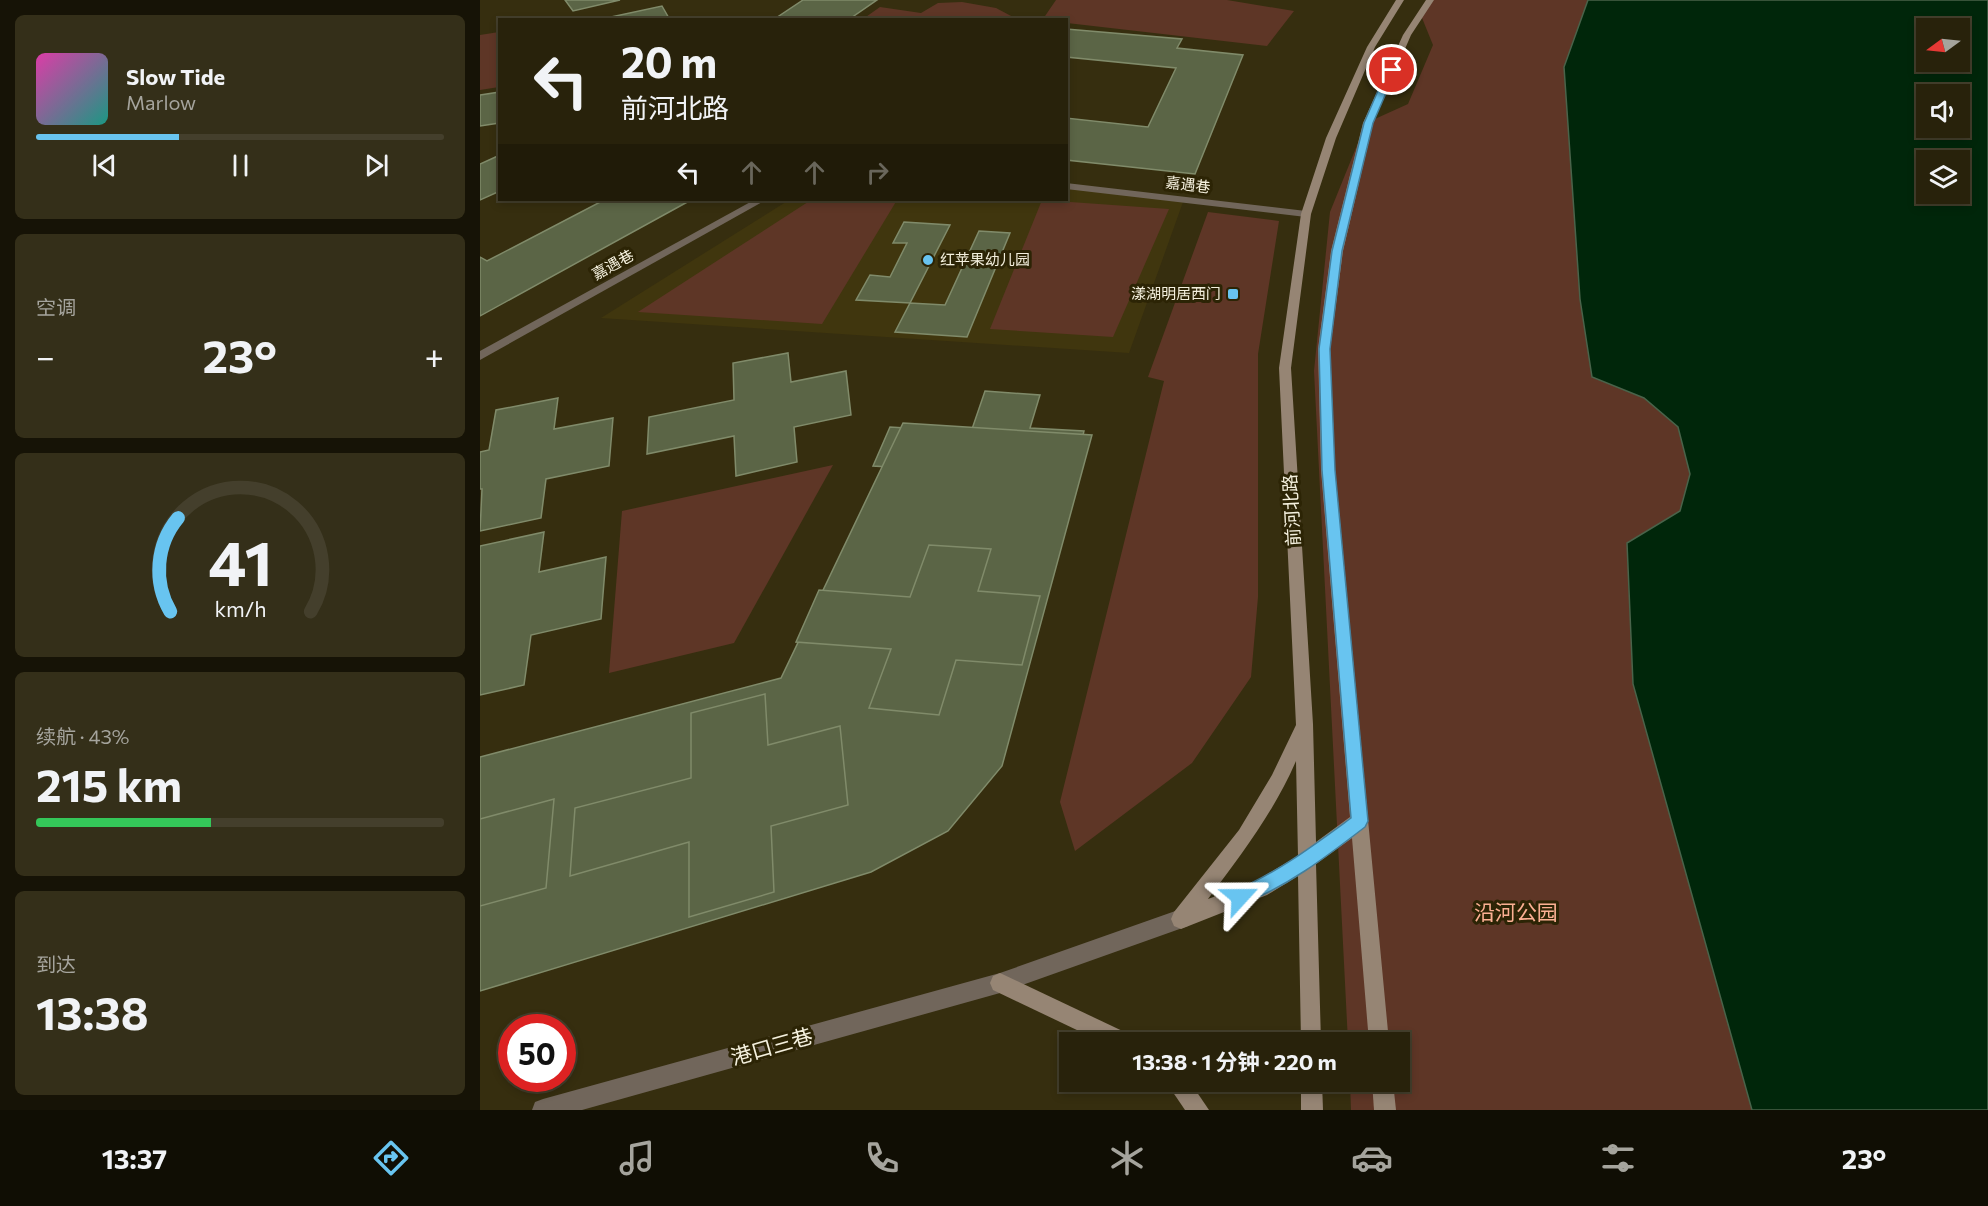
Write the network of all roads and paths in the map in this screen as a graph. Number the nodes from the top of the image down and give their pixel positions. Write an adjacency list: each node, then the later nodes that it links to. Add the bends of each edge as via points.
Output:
1 (1400, 0): 5 (main road, 前河北路, via 1371,47 1331,138)
2 (1430, 0): 8 (main road, via 1407,35 1368,123 1337,251 1324,349 1328,470)
3 (1068, 186): 5 (street, 嘉遇巷)
4 (759, 201): 6 (street, 嘉遇巷)
5 (1306, 214): 7 (main road, 前河北路, via 1285,368)
6 (480, 356)
7 (1304, 724): 9 (main road, 前河北路); 10 (main road, via 1279,780 1245,836)
8 (1359, 821): 9 (main road); 14 (main road)
9 (1306, 861): 10 (main road, via 1260,889); 13 (main road, 前河北路)
10 (1181, 920): 11 (street, 港口三巷)
11 (1000, 983): 12 (main road); 18 (street, 港口三巷)
12 (1103, 1032)
13 (1311, 1032)
14 (1378, 1032)
15 (1184, 1092): 19 (main road)
16 (1312, 1092): 20 (main road)
17 (1384, 1092): 21 (main road)
18 (543, 1110)
19 (1198, 1110)
20 (1312, 1110)
21 (1385, 1110)

